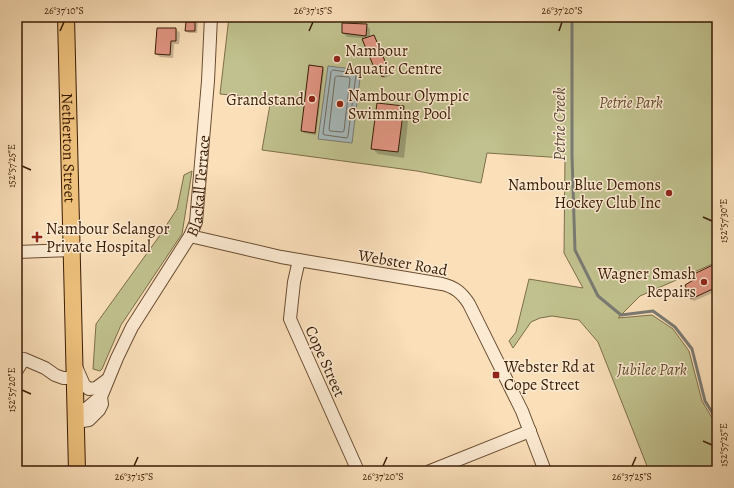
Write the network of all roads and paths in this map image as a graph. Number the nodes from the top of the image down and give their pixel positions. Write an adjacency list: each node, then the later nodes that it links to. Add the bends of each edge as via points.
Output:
1 (66, 17): 4 (main road, Netherton Street)
2 (211, 17): 3 (street, Blackall Terrace, via 196,222)
3 (190, 236): 6 (street, Webster Road); 9 (street, Blackall Terrace, via 136,319)
4 (71, 250): 5 (street); 8 (main road, Netherton Street)
5 (17, 252)
6 (299, 260): 11 (street, Webster Road, via 442,284 457,290 469,304); 13 (street, Cope Street, via 290,319)
7 (17, 370): 8 (street, via 24,359 63,378)
8 (74, 370): 9 (street, via 86,388 92,390); 10 (main road, Netherton Street)
9 (108, 380): 10 (street, Blackall Terrace, via 101,397)
10 (76, 417): 12 (main road)
11 (530, 431): 14 (street); 15 (street, Webster Road)
12 (77, 471)
13 (358, 471)
14 (430, 471)
15 (545, 471)

